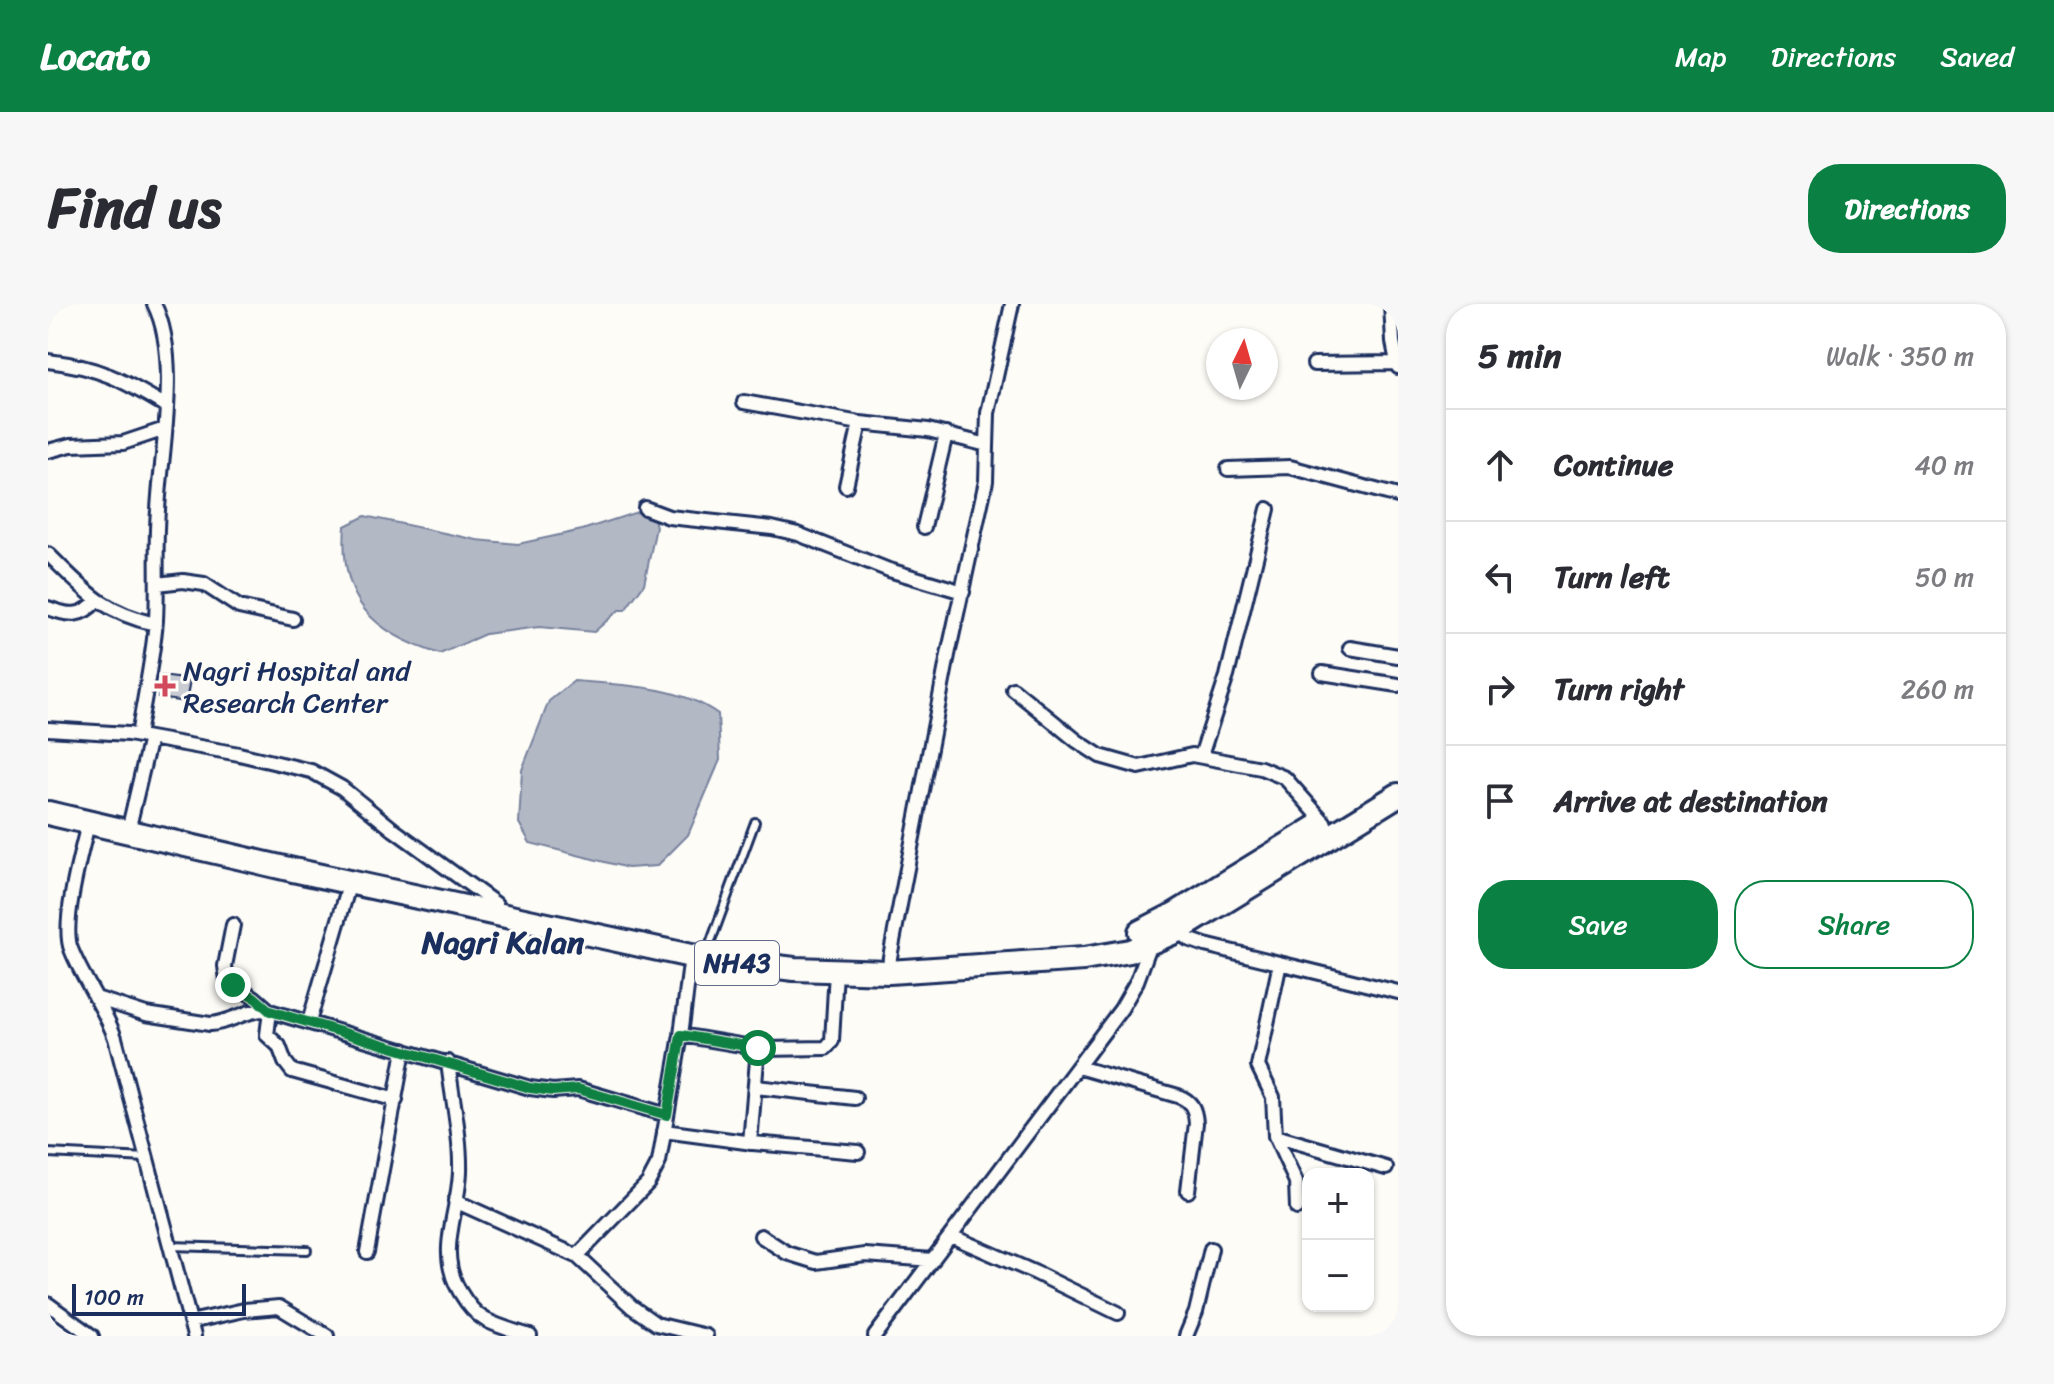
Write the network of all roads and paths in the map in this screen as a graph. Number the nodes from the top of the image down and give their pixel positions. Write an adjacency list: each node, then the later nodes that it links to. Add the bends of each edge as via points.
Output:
1 (154, 304): 4 (street)
2 (1012, 304): 13 (street, via 988,413)
3 (1391, 304): 7 (street)
4 (162, 311): 9 (street)
5 (48, 361): 9 (street, via 93,368)
6 (1314, 364): 7 (street)
7 (1397, 365)
8 (744, 402): 10 (street)
9 (166, 406): 11 (street)
10 (860, 423): 12 (street); 16 (street)
11 (165, 429): 14 (street, via 123,443); 22 (street)
12 (946, 434): 13 (street); 20 (street)
13 (987, 445): 23 (street, via 986,481)
14 (48, 451)
15 (1228, 469): 17 (street, via 1290,467)
16 (846, 486)
17 (1398, 496)
18 (645, 508): 23 (street, via 669,517 798,534)
19 (1268, 509): 35 (street, via 1227,676)
20 (924, 527)
21 (48, 554): 24 (street)
22 (157, 584): 26 (street, via 204,584 239,607); 27 (street)
23 (963, 592): 51 (street)
24 (97, 600): 25 (street, via 80,613); 27 (street, via 126,617)
25 (48, 608)
26 (293, 619)
27 (155, 624): 34 (street)
28 (1350, 648): 29 (street)
29 (1398, 656)
30 (1322, 673): 31 (street)
31 (1398, 685)
32 (1013, 689): 35 (street, via 1100,756 1139,767)
33 (48, 729): 34 (street)
34 (144, 737): 43 (street); 45 (street, via 319,775)
35 (1201, 756): 42 (street, via 1285,778)
36 (1398, 778): 42 (highway, NH43)
37 (1398, 795): 47 (highway, NH43)
38 (48, 804): 40 (highway, NH43)
39 (48, 813): 40 (highway, NH43)
40 (90, 817): 43 (highway, NH43); 54 (street, via 68,937)
41 (755, 822): 49 (lane)
42 (1324, 822): 51 (highway, NH43, via 1175,914 1132,934 1101,943)
43 (129, 827): 44 (highway, NH43); 45 (highway, NH43)
44 (350, 882): 49 (highway, NH43); 56 (street)
45 (496, 904): 49 (highway, NH43)
46 (233, 925): 55 (street, via 227,980)
47 (1177, 931): 48 (highway, NH43); 50 (street, via 1205,945)
48 (1151, 943): 51 (highway, NH43, via 1084,959); 61 (street, via 1121,1009)
49 (701, 950): 51 (highway, NH43); 52 (highway, NH43, via 745,964); 57 (street)
50 (1280, 963): 53 (street); 67 (street, via 1258,1066 1273,1097)
51 (890, 965): 52 (highway, NH43)
52 (836, 971): 58 (street, via 830,1046)
53 (1398, 992)
54 (99, 999): 55 (street, via 146,1014 210,1024 258,1009); 71 (street, via 115,1038)
55 (270, 1011): 56 (street); 64 (street, via 267,1035 292,1071)
56 (309, 1022): 59 (street)
57 (681, 1035): 58 (street); 65 (street)
58 (758, 1048): 62 (street)
59 (404, 1050): 60 (street); 64 (street)
60 (448, 1062): 65 (street, via 541,1091 578,1089); 74 (street, via 459,1153)
61 (1078, 1067): 73 (street, via 1191,1103 1196,1123); 77 (street)
62 (756, 1087): 63 (street); 68 (street)
63 (855, 1098)
64 (396, 1100): 81 (street)
65 (667, 1115): 66 (street)
66 (664, 1131): 68 (street); 82 (street, via 659,1162 648,1183)
67 (1275, 1136): 72 (street); 75 (street, via 1296,1182)
68 (750, 1143): 69 (street)
69 (858, 1152)
70 (48, 1153): 71 (lane)
71 (147, 1158): 78 (street)
72 (1386, 1168)
73 (1188, 1191)
74 (455, 1201): 82 (street); 91 (street, via 448,1248 454,1281 486,1321)
75 (1297, 1208)
76 (761, 1236): 83 (street, via 787,1253 816,1262 865,1255)
77 (951, 1236): 83 (street); 85 (street)
78 (170, 1246): 80 (lane); 86 (street)
79 (1211, 1249): 94 (street)
80 (307, 1250)
81 (367, 1252)
82 (577, 1256): 87 (street)
83 (933, 1260): 93 (street)
84 (48, 1304): 88 (street)
85 (1118, 1313)
86 (190, 1322): 89 (street); 90 (street, via 279,1307)
87 (659, 1330): 92 (street)
88 (92, 1336)
89 (194, 1336)
90 (327, 1336)
91 (530, 1336)
92 (706, 1336)
93 (875, 1336)
94 (1186, 1336)

